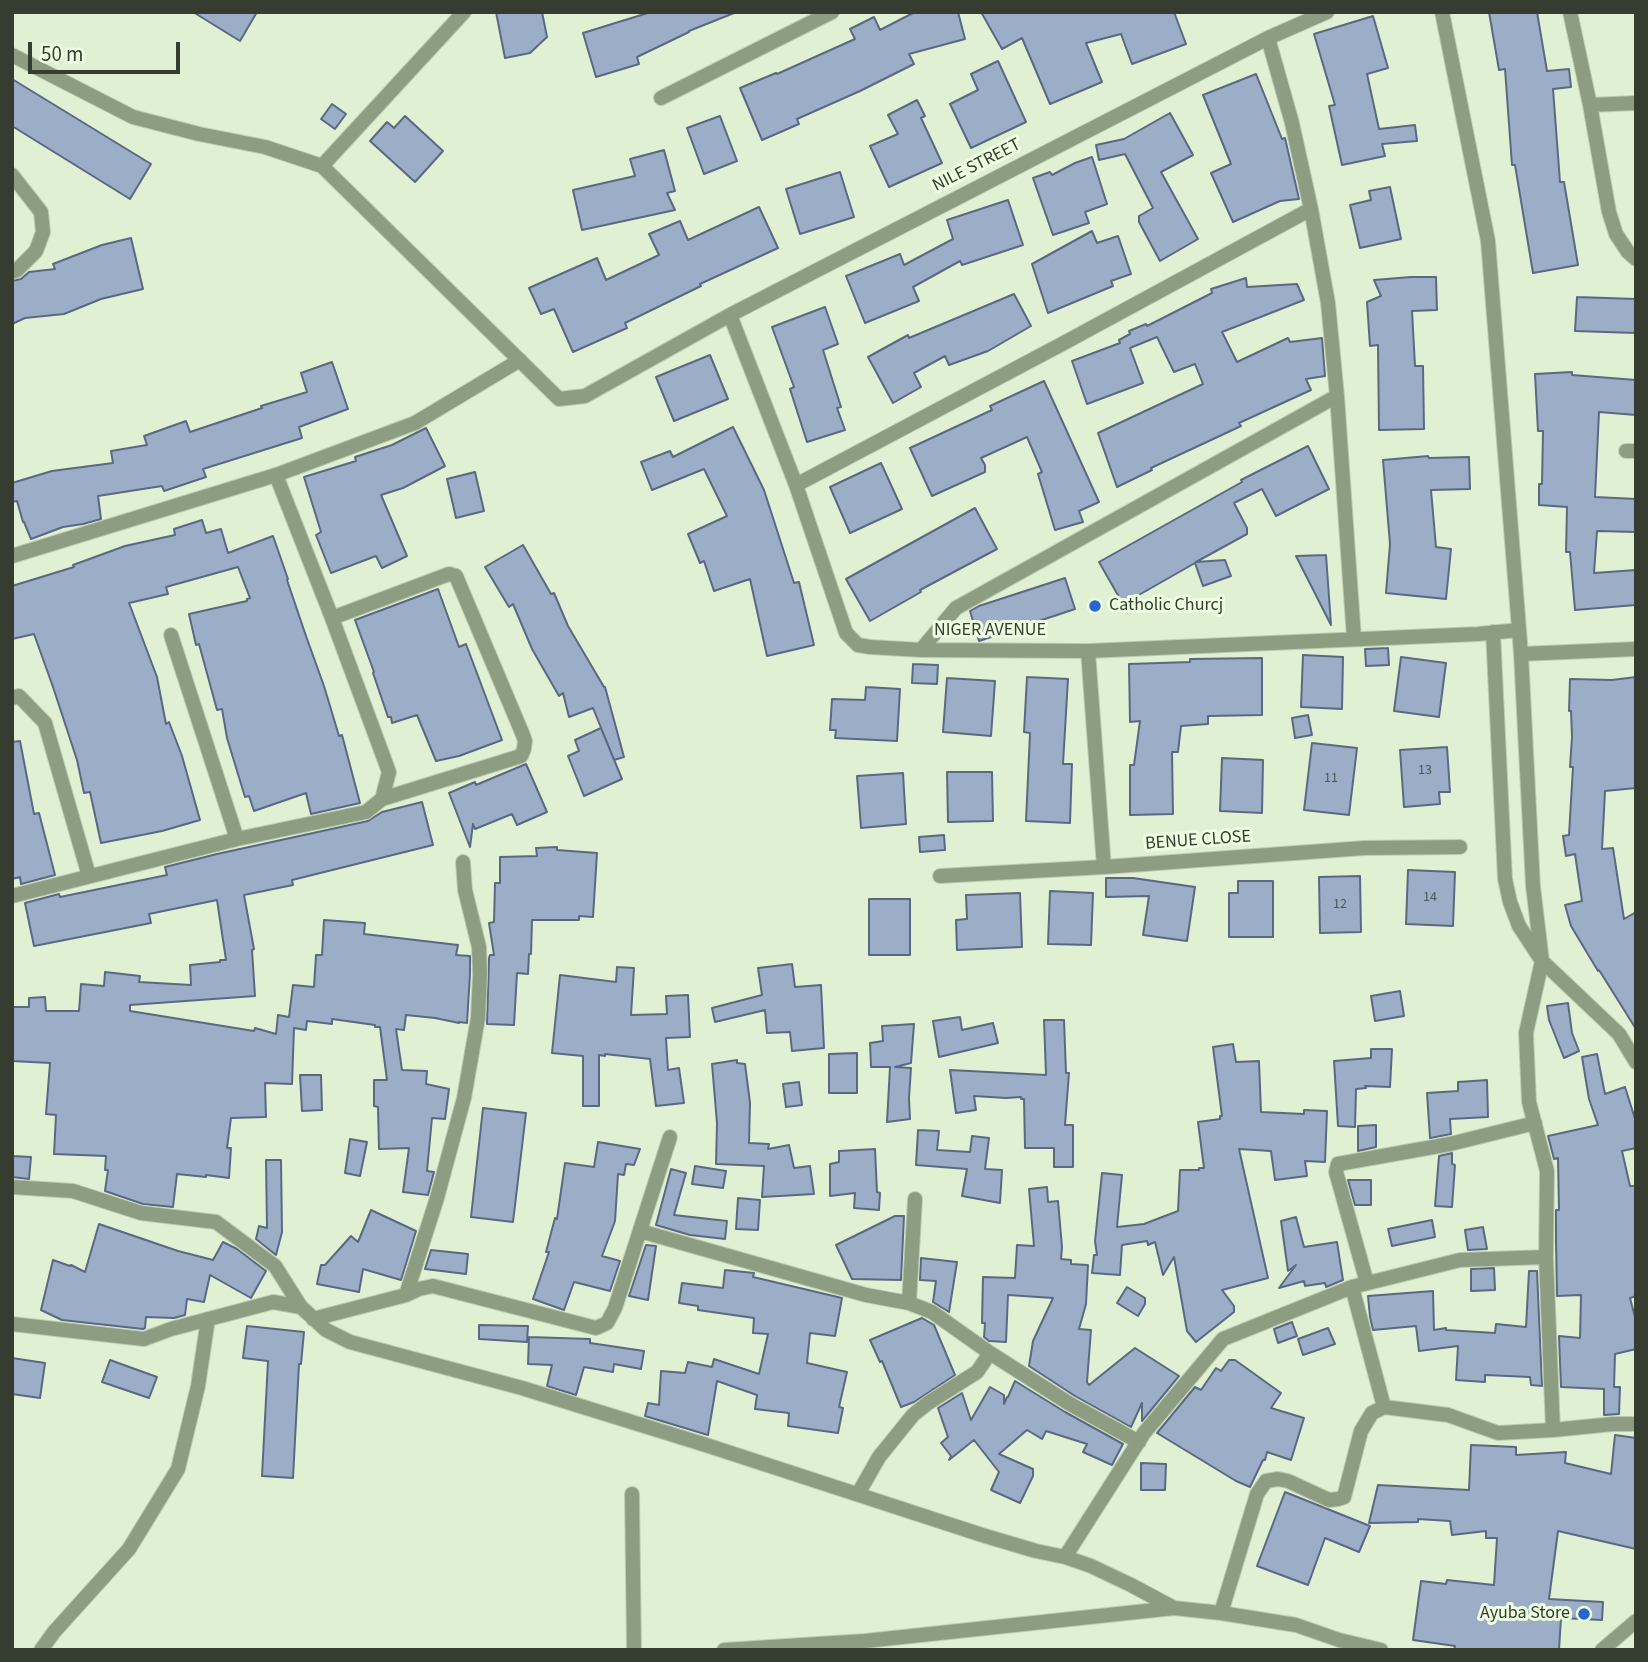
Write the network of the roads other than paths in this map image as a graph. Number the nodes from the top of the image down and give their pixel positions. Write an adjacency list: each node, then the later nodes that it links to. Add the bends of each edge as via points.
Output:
1 (464, 12): 11 (street)
2 (832, 12): 8 (street)
3 (1327, 12): 6 (street, NILE STREET)
4 (1442, 12): 23 (street, via 1488,241)
5 (1570, 12): 10 (street)
6 (1269, 38): 13 (street); 16 (street, NILE STREET)
7 (12, 55): 11 (street, via 133,117 264,147)
8 (661, 98)
9 (1636, 103): 10 (street)
10 (1590, 105): 14 (street, via 1609,212 1616,234)
11 (322, 166): 17 (street)
12 (12, 175): 15 (street, via 41,212 43,232 36,251)
13 (1311, 209): 18 (street, via 1328,303); 20 (street)
14 (1636, 259)
15 (12, 272)
16 (730, 315): 17 (street, NILE STREET, via 585,396 559,399); 20 (street, NIGER AVENUE)
17 (520, 360): 19 (street, via 415,423)
18 (1337, 396): 26 (street); 28 (street, via 956,608)
19 (276, 475): 21 (street); 22 (street)
20 (796, 485): 28 (street, NIGER AVENUE, via 846,634 858,645)
21 (12, 556)
22 (332, 618): 32 (street, via 389,772); 32 (street, via 449,574 456,576 523,735 521,756)
23 (1519, 630): 24 (street, NIGER AVENUE); 30 (street)
24 (1485, 633): 26 (street, NIGER AVENUE); 40 (street, via 1505,879 1519,926)
25 (171, 635): 33 (street)
26 (1354, 638): 29 (street, NIGER AVENUE)
27 (1636, 649): 30 (street)
28 (921, 650): 29 (street, NIGER AVENUE)
29 (1088, 651): 36 (street)
30 (1521, 654): 40 (street, via 1533,886)
31 (12, 698): 37 (street, via 19,696 45,723)
32 (382, 799): 33 (street, via 366,812)
33 (237, 839): 37 (street)
34 (1460, 847): 36 (street, BENUE CLOSE, via 1364,848)
35 (463, 862): 49 (street, via 479,947 478,1018 464,1098)
36 (1104, 867): 38 (street, BENUE CLOSE)
37 (89, 876): 39 (street)
38 (940, 876)
39 (12, 896)
40 (1542, 961): 41 (street, via 1619,1034); 42 (street, via 1527,1033 1529,1102)
41 (1636, 1062)
42 (1535, 1123): 47 (street, via 1548,1171); 48 (street, via 1338,1164)
43 (670, 1137): 46 (street)
44 (12, 1187): 51 (street, via 73,1191 141,1213 216,1222 275,1266)
45 (915, 1199): 50 (street)
46 (640, 1231): 49 (street, via 615,1308 607,1323 596,1328 439,1286); 50 (street)
47 (1546, 1257): 48 (street, via 1460,1261); 58 (street)
48 (1360, 1285): 56 (street); 59 (street, via 1223,1339)
49 (406, 1295): 53 (street)
50 (909, 1303): 55 (street, via 932,1312)
51 (301, 1307): 52 (street, via 273,1302); 53 (street)
52 (208, 1319): 54 (street, via 144,1339); 66 (street, via 178,1469 129,1549)
53 (313, 1319): 61 (street, via 350,1342 522,1388)
54 (12, 1324)
55 (990, 1353): 59 (street); 61 (street, via 977,1372 914,1415 879,1457)
56 (1384, 1407): 58 (street, via 1448,1415 1498,1433); 64 (street, via 1372,1413 1361,1431 1344,1497 1329,1500 1288,1481 1266,1481 1257,1494)
57 (1636, 1424): 58 (street)
58 (1553, 1430)
59 (1139, 1442): 62 (street)
60 (632, 1494): 67 (street)
61 (858, 1494): 62 (street)
62 (1065, 1557): 63 (street, via 1132,1584)
63 (1174, 1608): 64 (street); 68 (street, via 865,1641)
64 (1221, 1613): 69 (street, via 1296,1625)
65 (1636, 1621): 70 (street)
66 (41, 1650)
67 (634, 1650)
68 (724, 1650)
69 (1381, 1650)
70 (1602, 1650)

